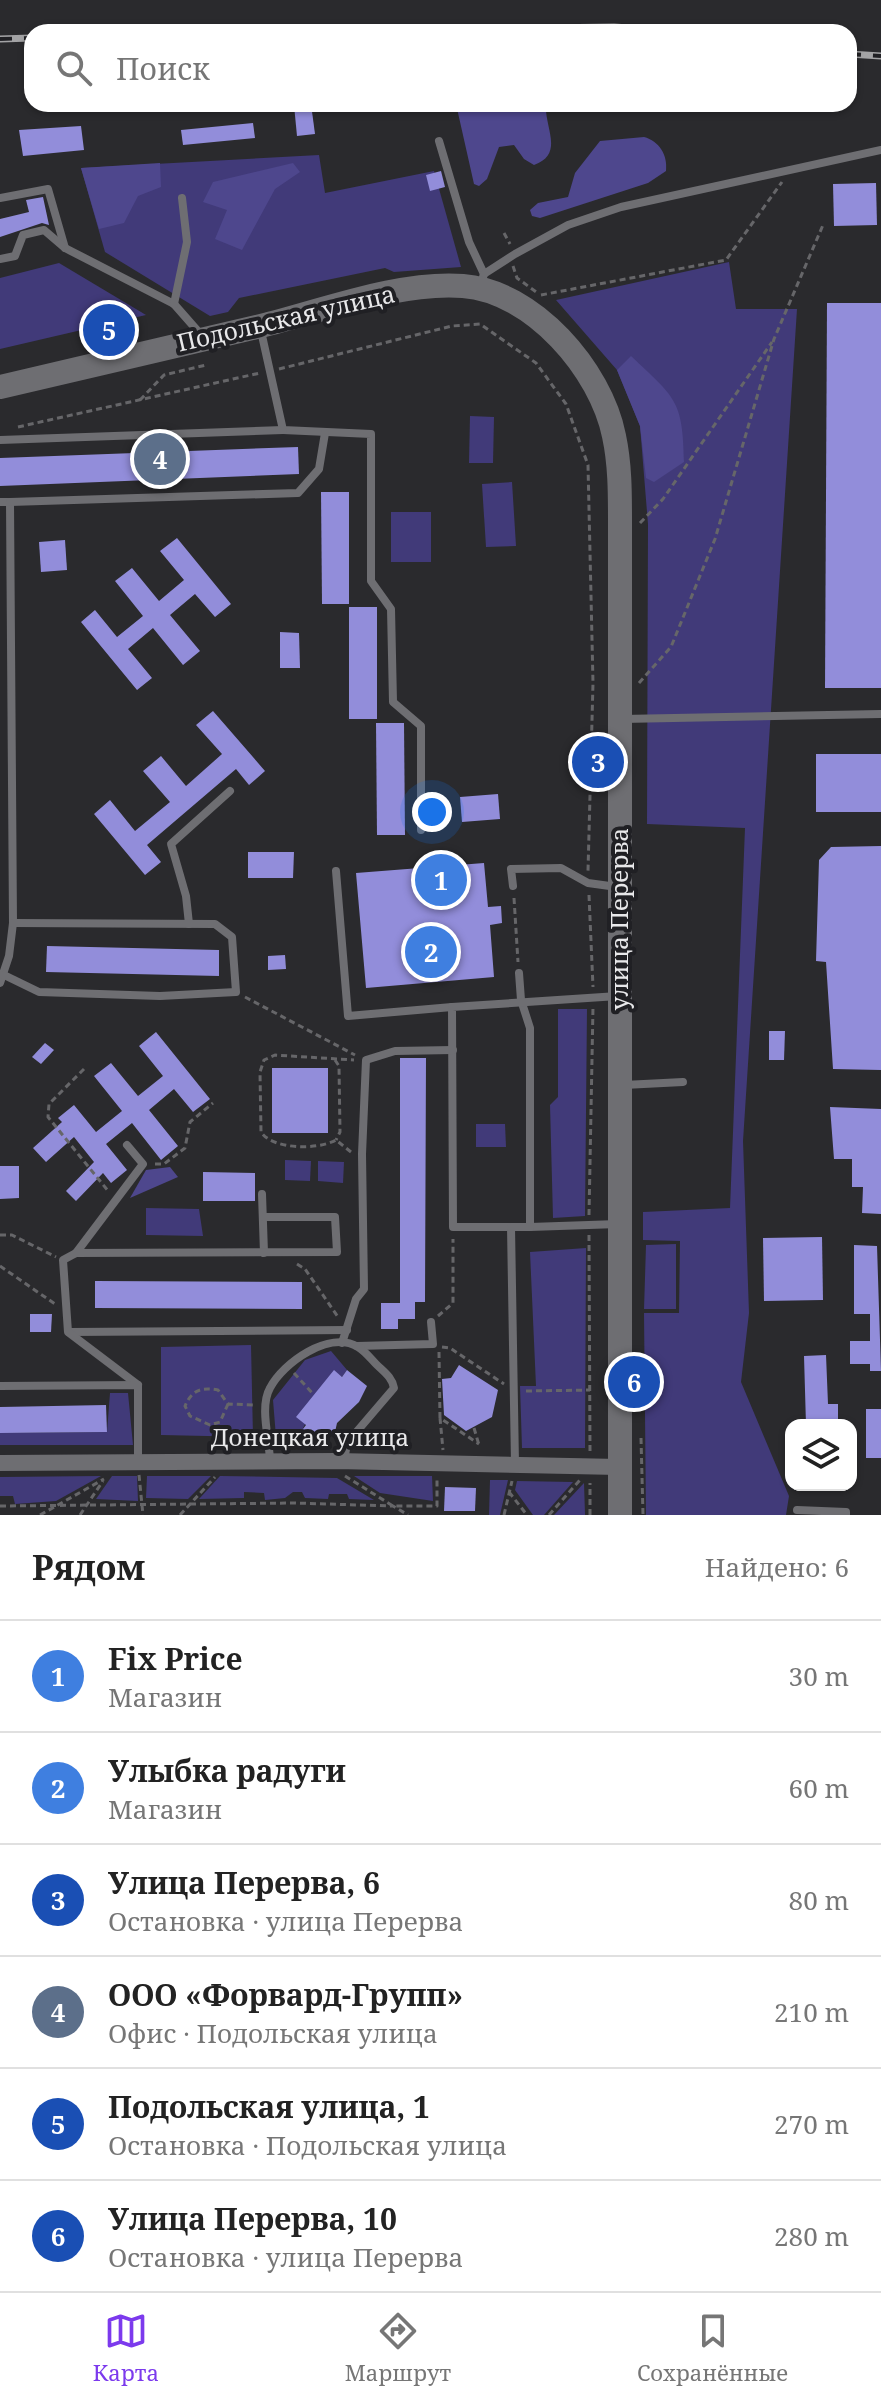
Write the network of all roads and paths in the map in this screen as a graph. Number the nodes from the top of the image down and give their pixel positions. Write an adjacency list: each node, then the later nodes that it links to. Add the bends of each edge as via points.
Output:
1 (439, 141): 9 (lane)
2 (881, 150): 3 (lane)
3 (789, 173): 9 (lane, via 621,207 568,225); 10 (path, via 726,260)
4 (0, 198): 7 (lane, via 48,189)
5 (182, 198): 11 (lane, via 187,242)
6 (823, 225): 14 (path)
7 (65, 248): 8 (lane, via 44,230 23,235 15,256); 11 (lane)
8 (0, 259)
9 (482, 281): 12 (street, Подольская улица, via 413,290); 15 (street, Подольская улица, via 537,318)
10 (540, 295)
11 (174, 304): 13 (lane)
12 (260, 326): 13 (street, Подольская улица); 17 (lane)
13 (204, 338): 18 (street, Подольская улица)
14 (774, 339): 26 (path, via 663,499); 28 (path, via 715,539 671,647)
15 (559, 341): 30 (street, улица Перерва, via 604,403 614,434 620,472)
16 (206, 365): 19 (path, via 164,375)
17 (270, 371): 19 (path); 21 (lane); 34 (path, via 452,326 480,324 536,363 566,404 588,465 593,683)
18 (0, 387)
19 (140, 400): 20 (path)
20 (16, 427)
21 (283, 430): 22 (lane); 23 (lane)
22 (325, 433): 25 (lane, via 319,469 298,493); 32 (lane, via 371,434 371,581 391,609 393,702 421,726)
23 (0, 440)
24 (0, 502): 25 (lane)
25 (10, 502): 27 (lane)
26 (640, 523)
27 (5, 566): 37 (lane)
28 (639, 683)
29 (881, 714): 30 (lane)
30 (620, 719): 36 (street, улица Перерва)
31 (230, 791): 38 (lane, via 171,844)
32 (421, 830)
33 (336, 871): 46 (lane, via 348,1016)
34 (588, 883): 35 (lane, via 561,868 511,869); 36 (lane); 44 (path)
35 (513, 886): 40 (path)
36 (621, 888): 43 (street, улица Перерва)
37 (13, 923): 38 (lane); 39 (lane)
38 (189, 924): 42 (lane, via 215,924 232,937)
39 (4, 961): 41 (lane)
40 (519, 973): 45 (lane)
41 (2, 979): 42 (lane, via 39,992)
42 (236, 992): 49 (path)
43 (619, 995): 44 (lane); 52 (street, улица Перерва)
44 (593, 998): 45 (lane); 62 (path)
45 (521, 1000): 46 (lane); 65 (lane, via 530,1028)
46 (452, 1007): 47 (lane)
47 (453, 1050): 49 (lane, via 395,1051); 63 (lane)
48 (335, 1060): 49 (path); 54 (path, via 340,1132); 54 (path, via 275,1055 264,1060 260,1072 261,1132 266,1140 327,1145)
49 (366, 1060): 56 (lane)
50 (84, 1069): 59 (path, via 49,1104 48,1117)
51 (683, 1082): 52 (lane)
52 (620, 1085): 61 (street, улица Перерва)
53 (213, 1103): 57 (path, via 190,1122 185,1148 164,1164)
54 (336, 1140): 56 (path)
55 (127, 1145): 57 (lane)
56 (362, 1154): 74 (lane, via 364,1289)
57 (143, 1164): 59 (lane)
58 (262, 1194): 60 (lane)
59 (117, 1201): 67 (lane)
60 (263, 1217): 68 (lane); 69 (lane, via 335,1217 337,1252)
61 (619, 1224): 62 (lane); 101 (street, улица Перерва)
62 (589, 1226): 65 (lane); 83 (path)
63 (453, 1227): 64 (lane); 73 (path, via 453,1303)
64 (511, 1227): 65 (lane); 84 (lane)
65 (530, 1227)
66 (0, 1235): 70 (path, via 12,1235)
67 (76, 1253): 68 (lane); 70 (lane)
68 (264, 1253): 69 (lane)
69 (280, 1253): 74 (path, via 305,1269)
70 (63, 1260): 72 (lane)
71 (0, 1266): 72 (path)
72 (65, 1311): 75 (lane)
73 (431, 1322): 78 (lane)
74 (347, 1330): 75 (lane); 76 (lane)
75 (68, 1332): 81 (lane)
76 (342, 1343): 77 (lane); 79 (lane, via 316,1347)
77 (357, 1346): 78 (lane); 93 (lane, via 396,1379 347,1443)
78 (436, 1346): 80 (path, via 450,1348); 88 (path)
79 (289, 1367): 85 (path); 87 (lane, via 269,1389)
80 (504, 1384)
81 (138, 1385): 82 (lane); 95 (lane)
82 (0, 1386)
83 (590, 1390): 84 (path); 100 (path)
84 (514, 1391): 99 (lane)
85 (314, 1395)
86 (228, 1404): 86 (path, via 218,1390 203,1387 190,1394 185,1406 190,1416 210,1425 220,1422); 87 (path)
87 (266, 1406): 98 (lane)
88 (440, 1418): 90 (path); 91 (path)
89 (474, 1428): 90 (path)
90 (479, 1444): 92 (path)
91 (443, 1451)
92 (482, 1452)
93 (340, 1461): 98 (street, Донецкая улица); 99 (street, Донецкая улица); 110 (path, via 345,1476)
94 (115, 1462): 95 (street, Донецкая улица); 97 (street, Донецкая улица); 103 (path)
95 (138, 1462): 96 (street, Донецкая улица); 105 (path)
96 (229, 1462): 98 (street, Донецкая улица); 106 (path)
97 (0, 1463)
98 (270, 1463)
99 (515, 1465): 100 (street, Донецкая улица); 104 (path)
100 (590, 1467): 101 (street, Донецкая улица)
101 (619, 1467): 121 (street, улица Перерва)
102 (452, 1477): 110 (path, via 437,1477 437,1506)
103 (104, 1479): 107 (path); 109 (path)
104 (509, 1492): 117 (path); 118 (path)
105 (141, 1502): 106 (path); 107 (path); 114 (path)
106 (190, 1504): 110 (path); 115 (path)
107 (87, 1505): 109 (path); 113 (path)
108 (0, 1506): 109 (path)
109 (52, 1506): 112 (path)
110 (393, 1506): 116 (path)
111 (797, 1510): 122 (lane)
112 (40, 1515)
113 (80, 1515)
114 (143, 1515)
115 (180, 1515)
116 (408, 1515)
117 (504, 1515)
118 (527, 1515)
119 (549, 1515): 120 (path, via 581,1478 590,1478)
120 (590, 1515)
121 (620, 1515)
122 (846, 1515)

